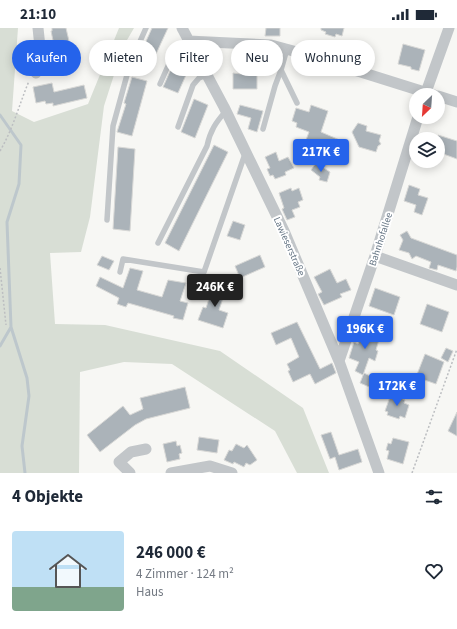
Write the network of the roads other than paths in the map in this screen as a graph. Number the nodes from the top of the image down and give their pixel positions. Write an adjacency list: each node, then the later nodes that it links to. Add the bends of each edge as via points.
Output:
1 (38, 28): 5 (street)
2 (146, 28): 26 (lane, via 130,64 113,126)
3 (182, 28): 6 (street, Lawieserstraße)
4 (449, 28): 17 (street)
5 (39, 40)
6 (188, 40)
7 (223, 42): 8 (street, via 271,45)
8 (287, 49): 9 (lane); 16 (street)
9 (283, 66)
10 (283, 72): 20 (lane)
11 (165, 73): 15 (lane)
12 (204, 76): 23 (lane, via 193,85)
13 (208, 76): 21 (street, Lawieserstraße)
14 (279, 76): 24 (lane)
15 (160, 84)
16 (409, 88)
17 (430, 88)
18 (445, 98): 19 (street)
19 (457, 102)
20 (297, 103)
21 (226, 111): 25 (street, Lawieserstraße); 27 (lane, via 214,126 207,146)
22 (416, 124): 28 (street, Bahnhofallee)
23 (178, 127)
24 (262, 129)
25 (246, 151): 29 (lane, via 204,272 123,259); 31 (street, Lawieserstraße, via 284,231)
26 (107, 220)
27 (158, 243)
28 (375, 256): 30 (street); 31 (street, Bahnhofallee)
29 (120, 272)
30 (457, 285)
31 (339, 361): 36 (street, Lawieserstraße)
32 (146, 449): 33 (street, via 131,452 119,462)
33 (130, 473)
34 (171, 473): 35 (street, via 210,466)
35 (232, 473)
36 (379, 473)

